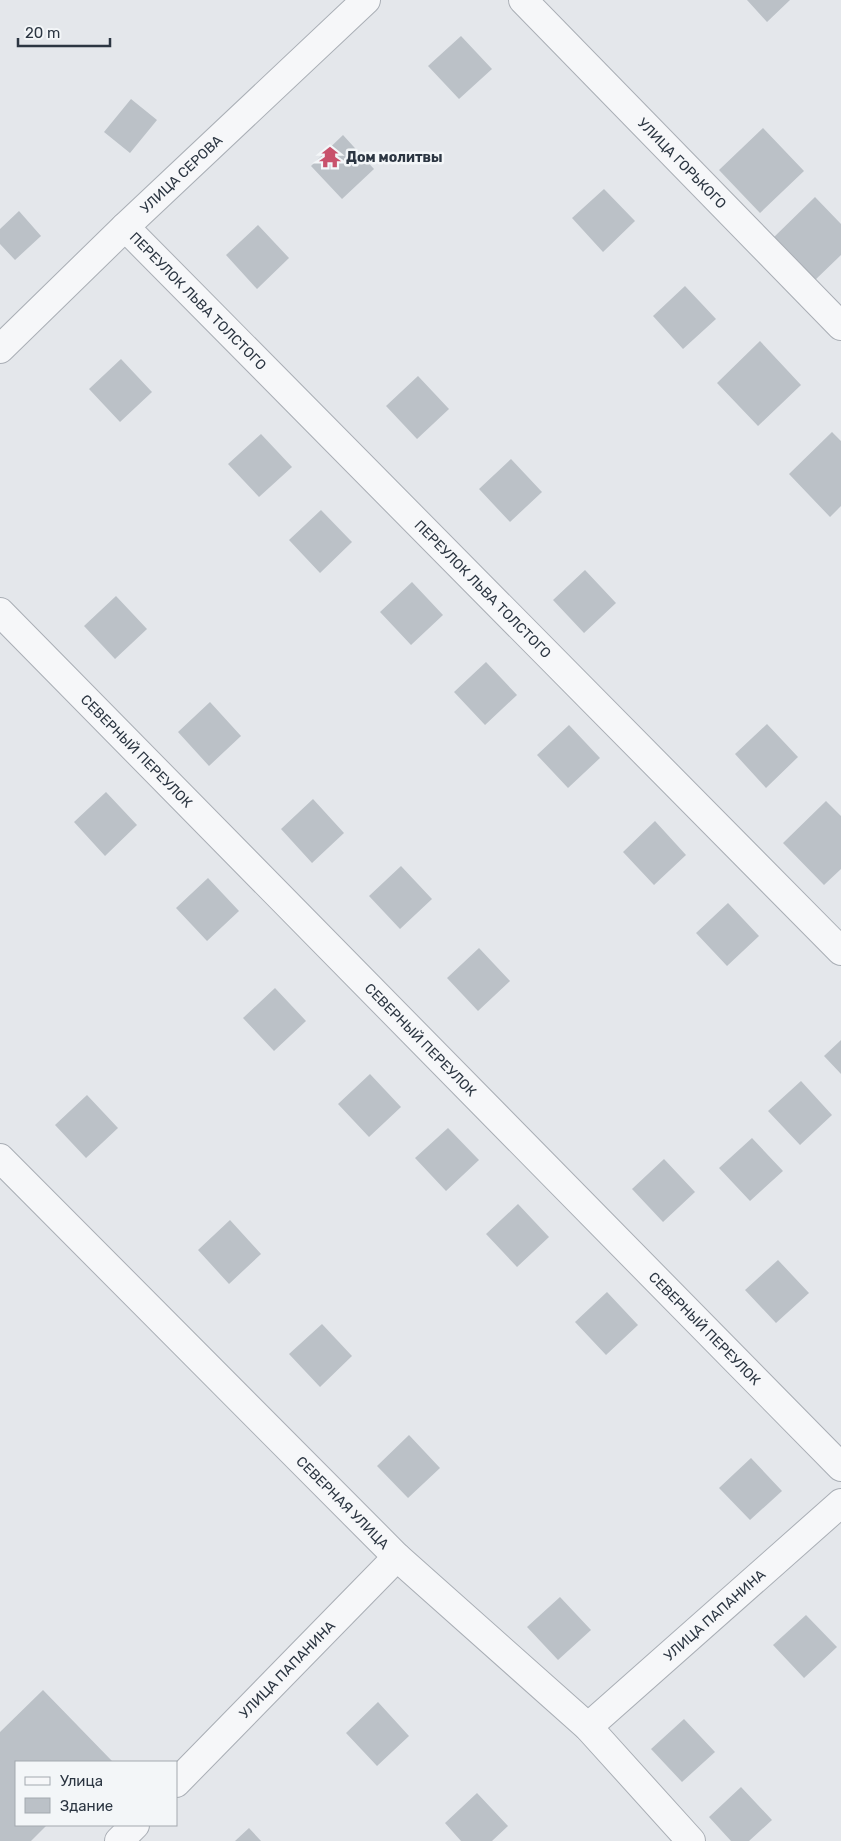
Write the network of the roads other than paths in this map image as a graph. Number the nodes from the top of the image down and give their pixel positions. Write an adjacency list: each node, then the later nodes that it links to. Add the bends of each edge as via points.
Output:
1 (366, 0): 3 (street, УЛИЦА СЕРОВА)
2 (523, 0): 4 (street, УЛИЦА ГОРЬКОГО)
3 (125, 227): 5 (street, УЛИЦА СЕРОВА); 7 (street, ПЕРЕУЛОК ЛЬВА ТОЛСТОГО)
4 (841, 326)
5 (4, 337)
6 (0, 612): 9 (street, СЕВЕРНЫЙ ПЕРЕУЛОК)
7 (841, 951)
8 (0, 1158): 11 (street, СЕВЕРНАЯ УЛИЦА)
9 (841, 1467)
10 (841, 1502): 12 (street, УЛИЦА ПАПАНИНА)
11 (397, 1557): 12 (street, СЕВЕРНАЯ УЛИЦА); 13 (street, УЛИЦА ПАПАНИНА)
12 (588, 1727): 16 (street, СЕВЕРНАЯ УЛИЦА)
13 (178, 1780)
14 (134, 1826): 15 (street)
15 (119, 1841)
16 (691, 1841)

